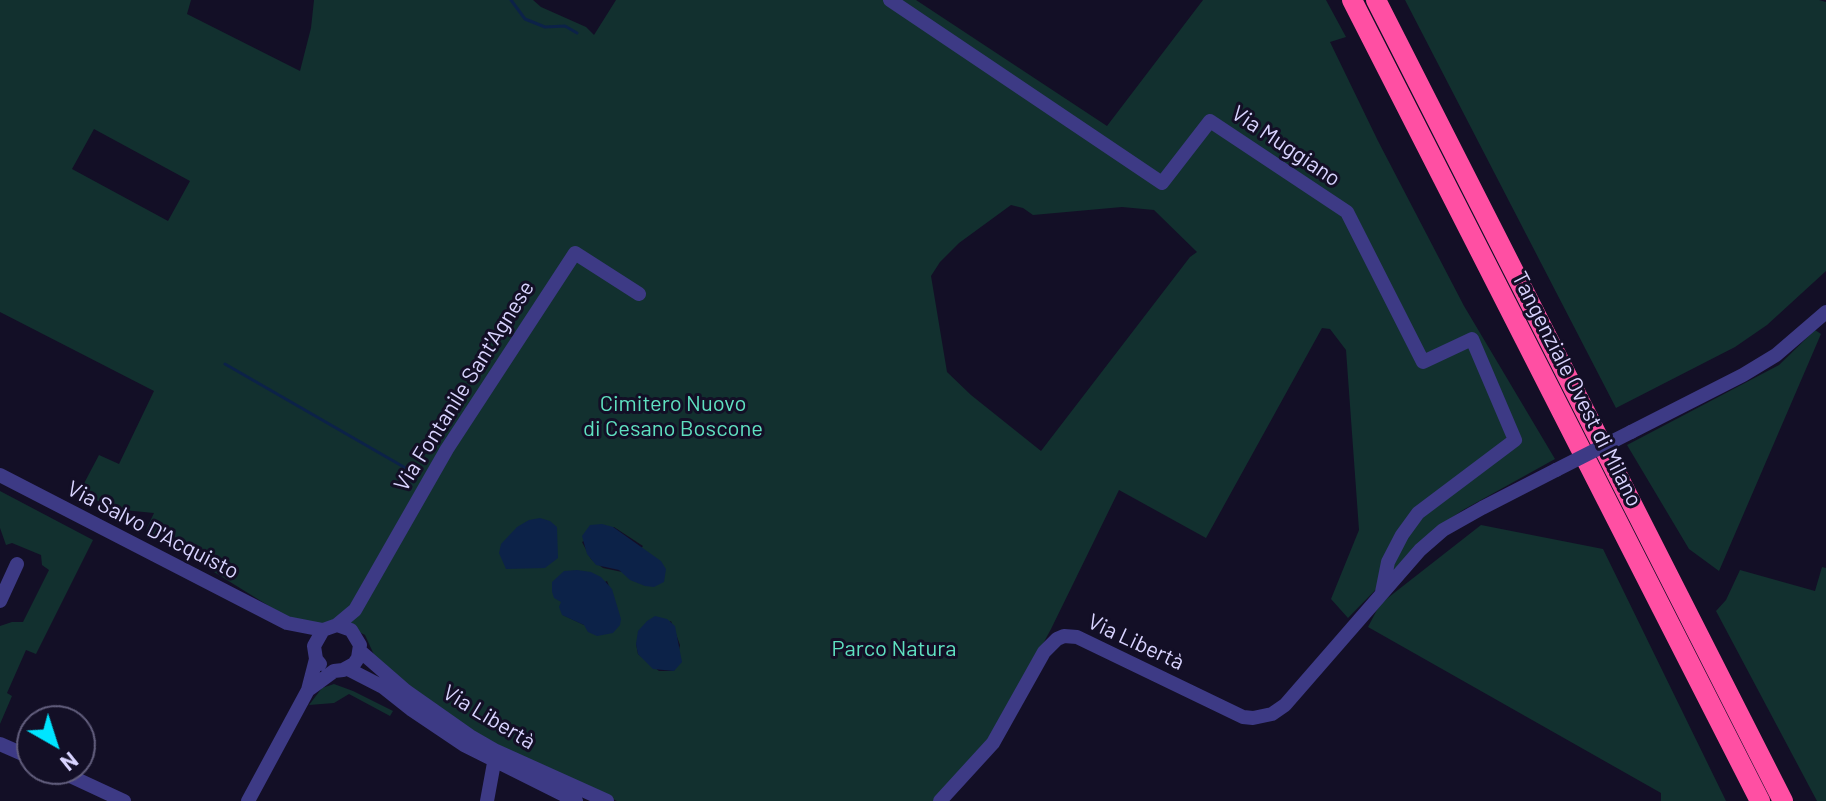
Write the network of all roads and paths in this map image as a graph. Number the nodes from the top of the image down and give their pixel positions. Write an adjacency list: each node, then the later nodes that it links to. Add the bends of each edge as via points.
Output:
1 (890, 0): 8 (street, Via Muggiano, via 1162,183 1210,121 1347,212 1423,362 1472,339 1515,440 1418,513 1388,562)
2 (1352, 0): 27 (highway, Tangenziale Ovest di Milano)
3 (1376, 0): 28 (highway, Tangenziale Ovest di Milano)
4 (639, 294): 10 (street, Via Fontanile Sant'Agnese, via 575,253 462,426)
5 (1826, 312): 8 (street, Via Muggiano, bridge, via 1776,355 1743,375 1443,530)
6 (0, 475): 11 (street, Via Salvo D'Acquisto)
7 (17, 564): 9 (street)
8 (1382, 592): 12 (street, Via Muggiano)
9 (0, 601)
10 (355, 610): 13 (street); 14 (street)
11 (287, 623): 13 (street); 16 (street)
12 (1353, 626): 26 (street, Via Libertà, via 1285,705 1253,718 1077,637 1057,639 1044,652 993,743)
13 (330, 627): 14 (street); 16 (street, via 315,640)
14 (356, 635): 15 (street)
15 (360, 651): 17 (street, via 354,664); 19 (street, Via Libertà)
16 (315, 656): 17 (street, via 324,667); 18 (street)
17 (341, 670): 18 (street); 19 (street, Via Libertà, via 383,687 412,710)
18 (308, 690): 22 (street)
19 (494, 756): 23 (street); 24 (street, Via Libertà); 25 (street, Via Libertà)
20 (90, 785): 21 (street)
21 (124, 801)
22 (248, 801)
23 (487, 801)
24 (576, 801)
25 (607, 801)
26 (940, 801)
27 (1760, 801)
28 (1783, 801)

